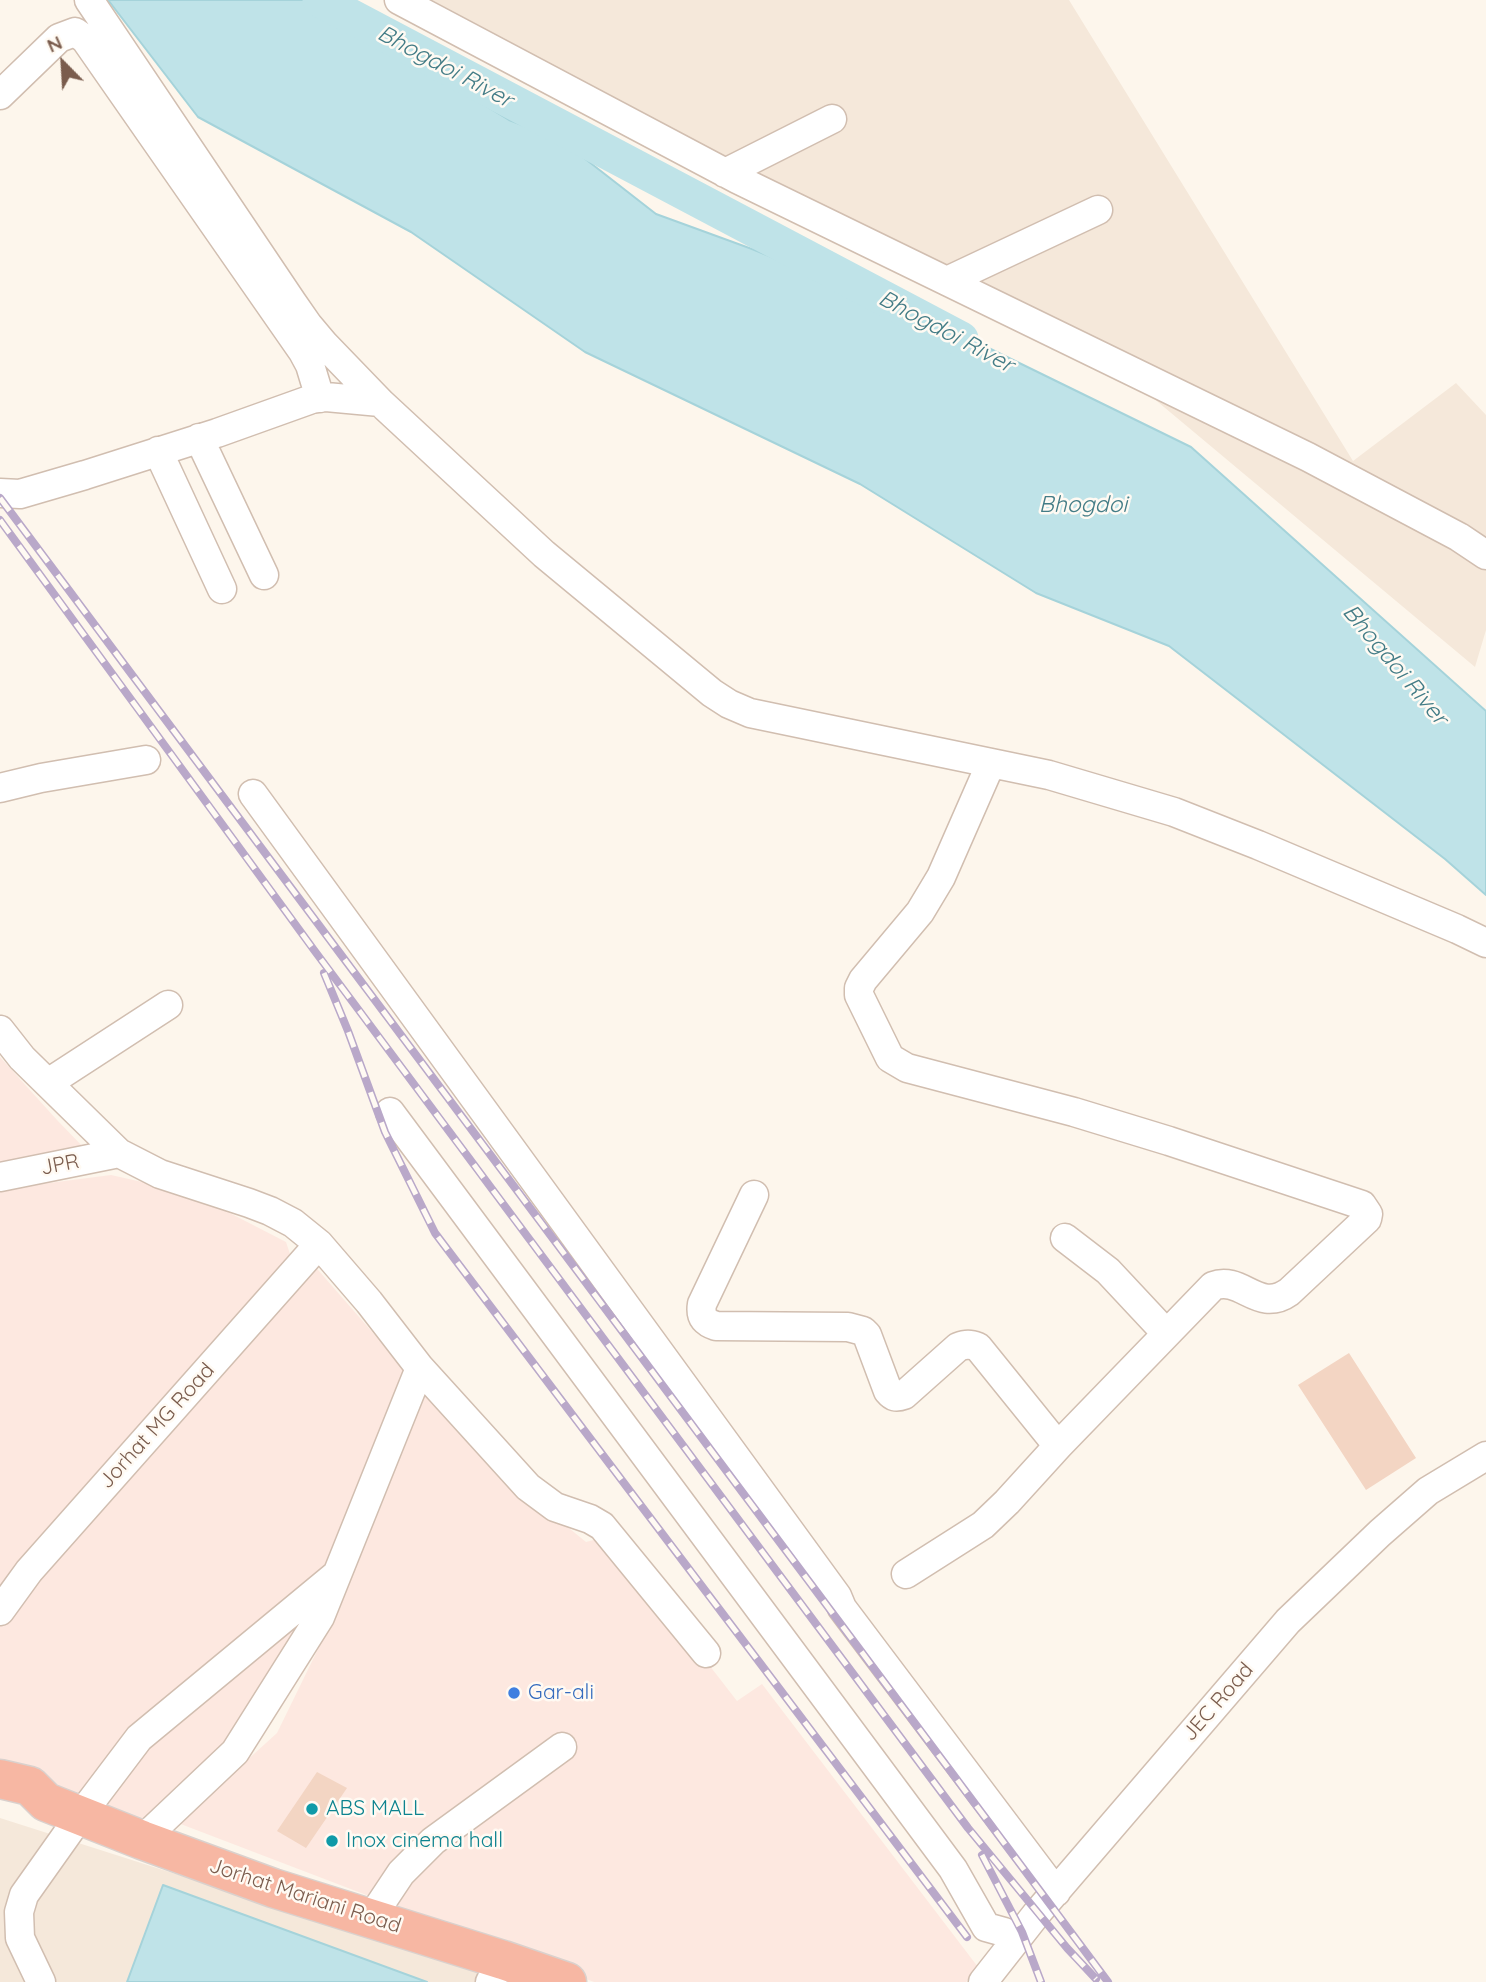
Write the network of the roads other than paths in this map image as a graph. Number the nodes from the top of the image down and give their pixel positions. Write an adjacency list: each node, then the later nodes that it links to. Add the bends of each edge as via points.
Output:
1 (89, 0): 9 (street, via 308,325)
2 (400, 0): 5 (street)
3 (0, 95): 8 (street, via 59,38 75,32 85,38 303,352)
4 (832, 119): 5 (street)
5 (725, 173): 7 (street)
6 (1098, 210): 7 (street)
7 (947, 281): 14 (street, via 1296,450)
8 (320, 398): 9 (street); 10 (street)
9 (380, 402): 18 (street, via 544,554 729,704 750,713)
10 (199, 438): 11 (street); 15 (street)
11 (158, 451): 13 (street); 16 (street)
12 (0, 468): 13 (street)
13 (10, 494)
14 (1486, 555)
15 (264, 576)
16 (222, 589)
17 (146, 760): 19 (street)
18 (991, 763): 21 (street, via 1174,812); 31 (street, via 941,877 920,912 859,988 890,1058 907,1068 1170,1141 1362,1205 1368,1214 1281,1298 1259,1298 1221,1283 1205,1292)
19 (0, 788)
20 (253, 794): 44 (street, via 842,1608)
21 (1486, 943)
22 (168, 1005): 24 (street)
23 (0, 1030): 24 (street)
24 (48, 1083): 26 (street)
25 (390, 1112): 46 (street, via 953,1869 986,1927)
26 (119, 1153): 27 (street, JPR); 30 (street, via 160,1174 270,1210)
27 (0, 1177)
28 (754, 1195): 33 (street, via 702,1304 707,1323 863,1331 888,1391 898,1397 958,1346 971,1344)
29 (1065, 1238): 31 (street, via 1108,1271)
30 (318, 1244): 32 (street); 37 (street, Jorhat MG Road, via 29,1571)
31 (1166, 1333): 33 (street)
32 (420, 1368): 35 (street); 38 (street, via 537,1495 602,1526)
33 (1058, 1446): 36 (street, via 983,1525)
34 (1486, 1456): 44 (street, JEC Road, via 1428,1491 1288,1620)
35 (338, 1573): 42 (street, via 139,1738); 43 (street, via 320,1617 245,1738 223,1765)
36 (906, 1574)
37 (0, 1611)
38 (706, 1653)
39 (562, 1747): 45 (street, via 433,1842 401,1873)
40 (0, 1779): 42 (highway, Jorhat Mariani Road, via 30,1786)
41 (0, 1800): 42 (highway, Jorhat Mariani Road, via 21,1807)
42 (63, 1809): 43 (highway, Jorhat Mariani Road); 49 (street, via 19,1912 20,1938)
43 (142, 1839): 45 (highway, Jorhat Mariani Road, via 273,1888)
44 (1056, 1892): 46 (street, JEC Road)
45 (371, 1918): 47 (highway, Jorhat Mariani Road)
46 (1017, 1938): 50 (street, JEC Road)
47 (497, 1971): 48 (highway, Jorhat Mariani Road)
48 (561, 1981)
49 (41, 1982)
50 (982, 1982)

